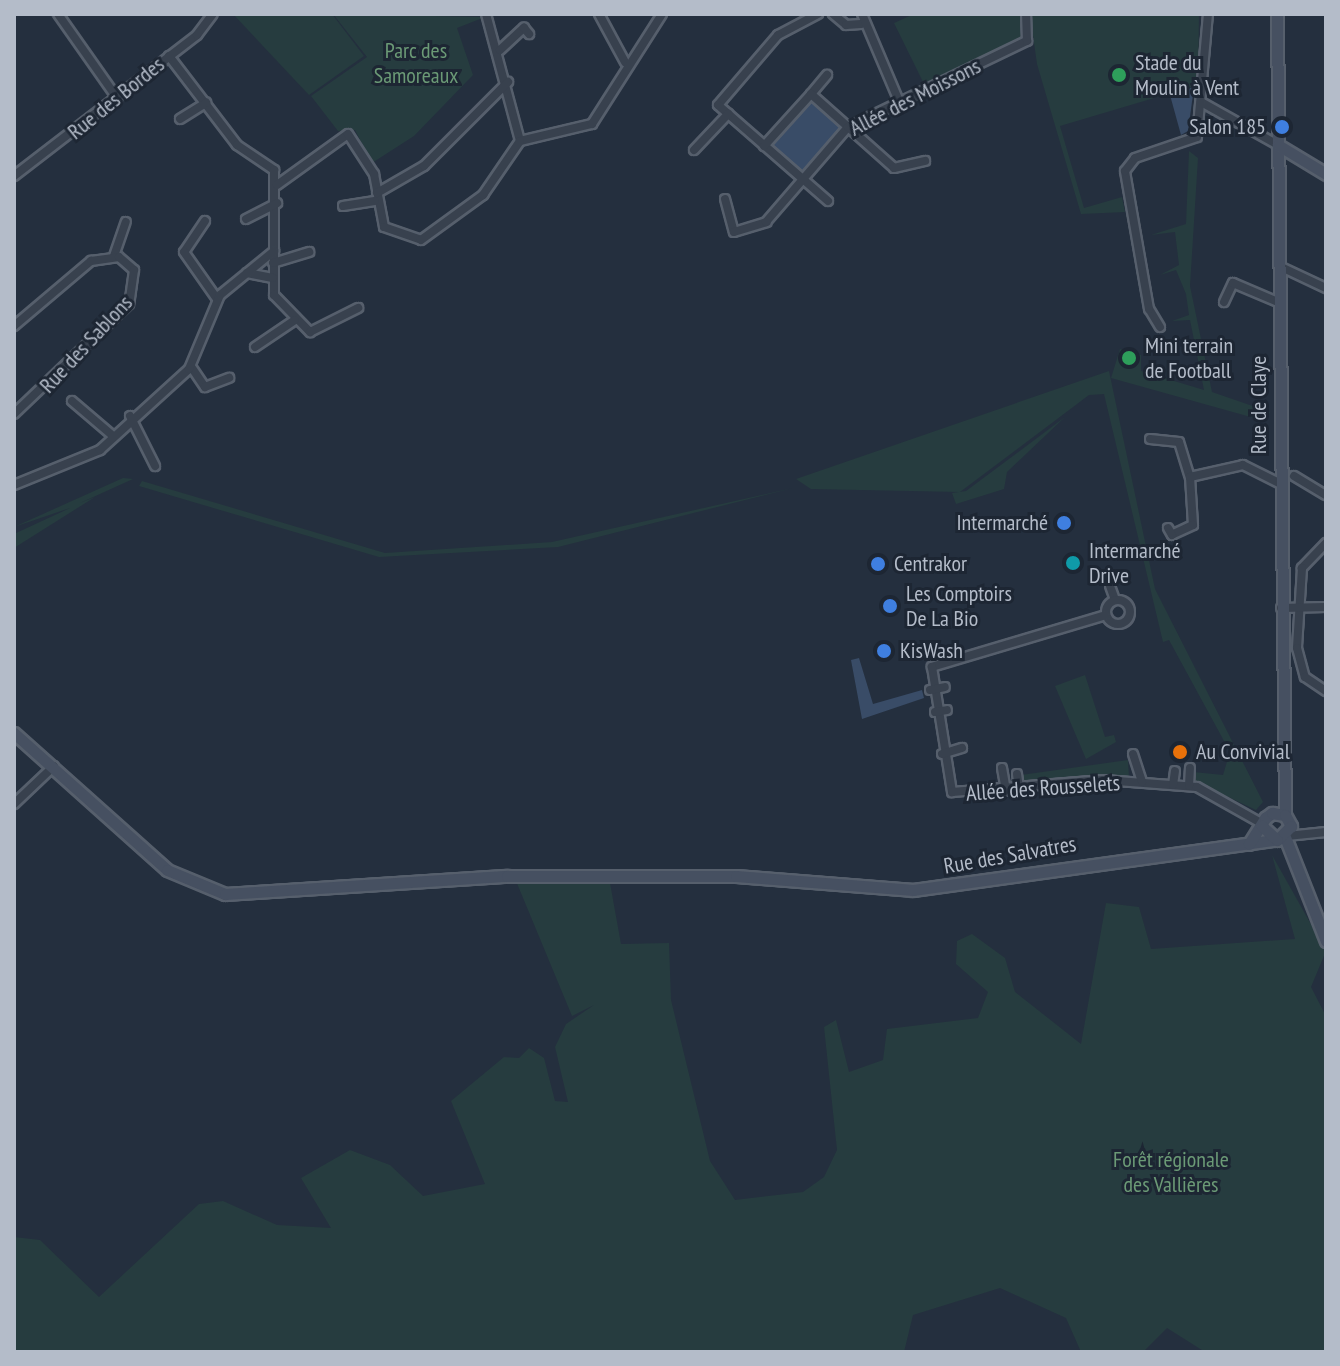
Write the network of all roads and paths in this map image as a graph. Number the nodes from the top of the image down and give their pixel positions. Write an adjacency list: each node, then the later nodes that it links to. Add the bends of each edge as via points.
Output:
1 (58, 14): 19 (street)
2 (213, 14): 14 (street, Rue des Bordes)
3 (486, 14): 13 (street)
4 (599, 14): 15 (street)
5 (662, 14): 15 (street)
6 (818, 14): 23 (street, via 778,35 718,105)
7 (833, 14): 11 (street, via 846,25)
8 (1026, 14): 20 (street, Allée des Moissons, via 1027,41)
9 (1208, 14): 21 (street)
10 (1277, 14): 27 (street, Rue de Claye)
11 (861, 19): 20 (street)
12 (529, 34): 13 (street, via 524,28)
13 (500, 50): 17 (street)
14 (169, 56): 19 (street, Rue des Bordes); 22 (street)
15 (625, 62): 26 (street, via 592,124)
16 (827, 75): 18 (street)
17 (508, 82): 26 (street); 35 (street, via 424,166)
18 (811, 94): 25 (street); 28 (street)
19 (117, 98): 32 (street, Rue des Bordes)
20 (899, 101): 25 (street, Allée des Moissons)
21 (1201, 102): 27 (street); 57 (street, via 1197,137 1125,166 1149,309)
22 (206, 103): 24 (street); 34 (street, via 237,145 270,163)
23 (728, 114): 28 (street); 29 (street)
24 (180, 119)
25 (848, 127): 30 (street, via 894,168); 33 (street, Allée des Moissons)
26 (520, 141): 35 (street, via 483,195 421,240 393,234)
27 (1278, 145): 31 (street); 47 (street, Rue de Claye)
28 (764, 146): 33 (street)
29 (694, 150)
30 (925, 161)
31 (1326, 174)
32 (14, 176)
33 (802, 179): 36 (street, Allée des Moissons, via 766,222 739,234); 37 (street)
34 (277, 185): 35 (street, via 348,134 374,174); 38 (street)
35 (376, 197): 39 (street)
36 (725, 199)
37 (828, 201)
38 (277, 203): 40 (street); 43 (street)
39 (343, 206)
40 (246, 219)
41 (205, 221): 51 (street, via 184,252)
42 (126, 222): 45 (street)
43 (274, 251): 46 (street); 48 (street)
44 (309, 252): 46 (street)
45 (114, 256): 56 (street, via 79,268); 62 (street, Rue des Sablons, via 137,279 129,304)
46 (273, 263): 49 (street)
47 (1279, 266): 50 (street); 53 (street, Rue de Claye)
48 (247, 273): 49 (street); 51 (street)
49 (273, 278): 55 (street, via 274,295)
50 (1326, 288)
51 (217, 299): 59 (street)
52 (1224, 302): 53 (street, via 1233,283)
53 (1278, 302): 69 (street, Rue de Claye)
54 (358, 308): 55 (street, via 315,333)
55 (295, 320): 58 (street)
56 (14, 326)
57 (1160, 327)
58 (255, 347)
59 (192, 368): 60 (street, via 205,387); 63 (street)
60 (229, 378)
61 (72, 401): 64 (street)
62 (14, 414)
63 (130, 416): 64 (street); 66 (street)
64 (112, 435): 70 (street, via 92,454)
65 (1150, 439): 68 (street, via 1179,442)
66 (155, 466)
67 (1294, 476): 71 (street)
68 (1190, 477): 69 (street, via 1243,465); 72 (street, via 1193,525 1172,535)
69 (1279, 483): 77 (street, Rue de Claye)
70 (14, 485)
71 (1326, 495)
72 (1168, 528)
73 (1326, 543): 78 (street, via 1302,568)
74 (1110, 586): 75 (street)
75 (1115, 600): 79 (street); 79 (street, via 1127,604 1127,619 1117,624)
76 (1326, 607): 78 (street)
77 (1281, 608): 78 (street); 99 (street, Rue de Claye)
78 (1301, 610): 82 (street, via 1297,659 1305,677)
79 (1106, 615): 81 (street, via 938,662 929,673)
80 (945, 687): 81 (street)
81 (930, 690): 84 (street, Allée des Rousselets)
82 (1326, 691)
83 (947, 710): 84 (street)
84 (935, 712): 87 (street, Allée des Rousselets)
85 (14, 733): 89 (street, Rue des Salvatres)
86 (962, 748): 87 (street)
87 (942, 754): 98 (street, Allée des Rousselets, via 945,784 960,796)
88 (1133, 754): 94 (street)
89 (54, 766): 100 (street); 106 (street, Rue des Salvatres, via 167,870 225,894 507,876 778,880 932,889 1049,866)
90 (1002, 768): 98 (street)
91 (1190, 768): 96 (street)
92 (1175, 771): 95 (street)
93 (1017, 774): 97 (street)
94 (1142, 782): 95 (street, Allée des Rousselets); 97 (street, Allée des Rousselets)
95 (1173, 785): 96 (street, Allée des Rousselets)
96 (1189, 786): 101 (street, Allée des Rousselets)
97 (1019, 789): 98 (street, Allée des Rousselets)
98 (1006, 791)
99 (1280, 796): 101 (street, Rue de Claye); 102 (street, Rue de Claye)
100 (14, 804)
101 (1266, 819): 102 (street); 105 (street); 106 (street)
102 (1288, 819): 104 (street); 105 (street)
103 (1326, 832): 104 (street)
104 (1303, 836): 105 (street); 107 (street)
105 (1280, 838): 106 (street, Rue des Salvatres); 107 (street)
106 (1249, 844)
107 (1292, 858): 108 (street)
108 (1326, 941)

